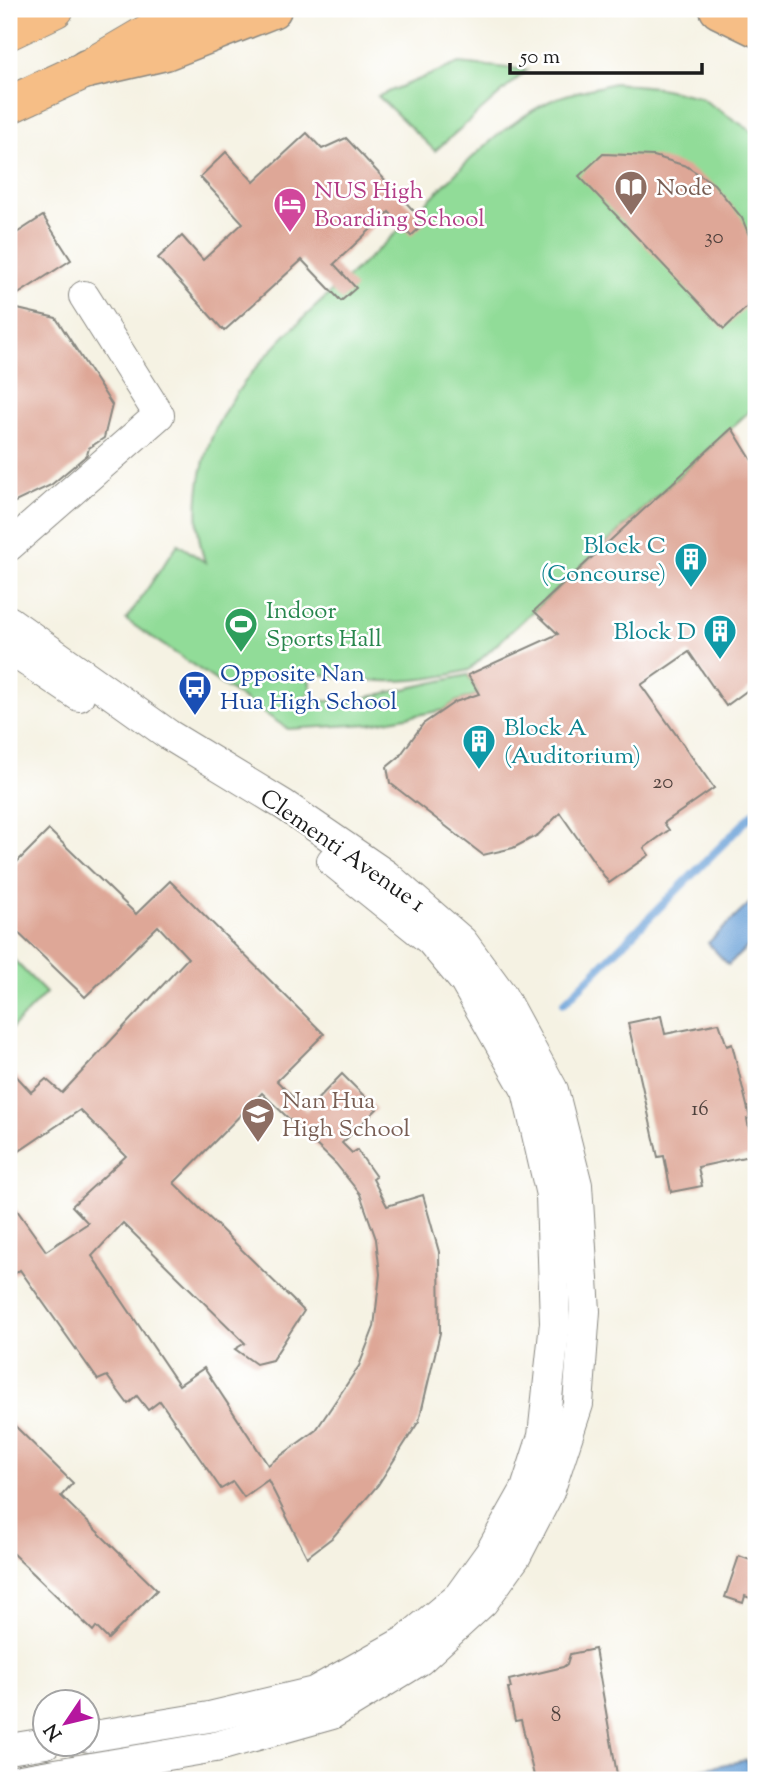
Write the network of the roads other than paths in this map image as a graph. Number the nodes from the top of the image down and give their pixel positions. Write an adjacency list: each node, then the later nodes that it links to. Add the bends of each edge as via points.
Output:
1 (55, 9): 6 (main road)
2 (189, 9): 7 (main road)
3 (272, 9): 7 (highway, via 165,51)
4 (719, 9): 5 (highway)
5 (756, 27)
6 (9, 31)
7 (87, 69): 8 (main road)
8 (9, 105)
9 (84, 296): 10 (street, via 159,415)
10 (9, 546)
11 (9, 621): 13 (street, Clementi Avenue 1)
12 (9, 649): 13 (street, Clementi Avenue 1, via 159,750)
13 (287, 818): 14 (street, Clementi Avenue 1, via 400,912); 15 (street, Clementi Avenue 1, via 387,875 462,941)
14 (465, 982): 15 (street, via 481,989); 16 (street, Clementi Avenue 1, via 527,1091)
15 (496, 986): 16 (street, Clementi Avenue 1, via 553,1090 577,1185)
16 (568, 1259): 17 (street, Clementi Avenue 1, via 555,1323 543,1436 526,1489 490,1553 459,1595 405,1640 314,1692 209,1717); 20 (street, Clementi Avenue 1, via 585,1311 578,1404 549,1492 516,1556 474,1611 420,1660 332,1714 215,1747)
17 (102, 1735)
18 (32, 1745): 19 (street)
19 (9, 1749)
20 (20, 1780)

